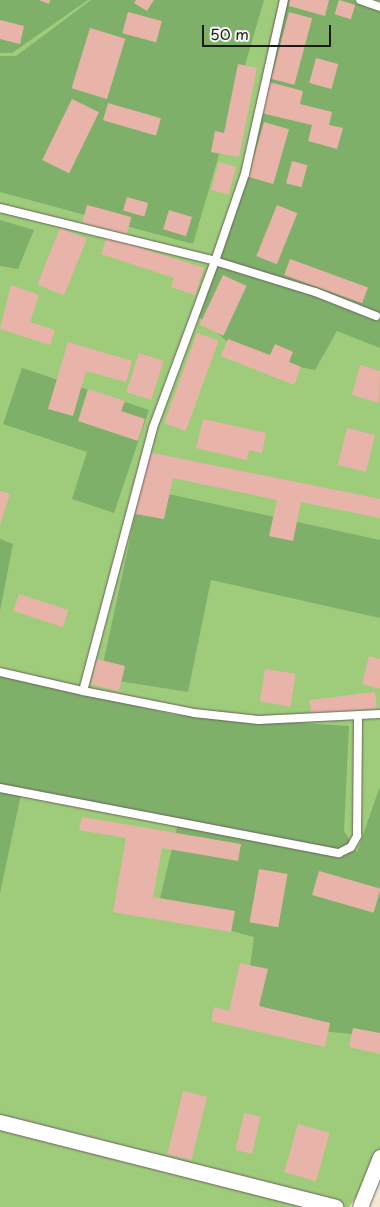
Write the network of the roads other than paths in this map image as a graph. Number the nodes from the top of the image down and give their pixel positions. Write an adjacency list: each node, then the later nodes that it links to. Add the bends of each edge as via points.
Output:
1 (284, 0): 5 (lane, via 245,174)
2 (360, 0): 3 (lane)
3 (380, 7)
4 (0, 208): 5 (lane)
5 (215, 261): 6 (lane, via 315,292); 8 (lane, via 153,428)
6 (376, 316)
7 (0, 672): 8 (lane)
8 (83, 691): 10 (lane, via 194,713 259,720)
9 (380, 714): 10 (lane)
10 (358, 717): 11 (lane, via 357,836 351,847 339,853)
11 (0, 788)
12 (0, 1122): 14 (street)
13 (380, 1156): 15 (street)
14 (335, 1207)
15 (360, 1207)

